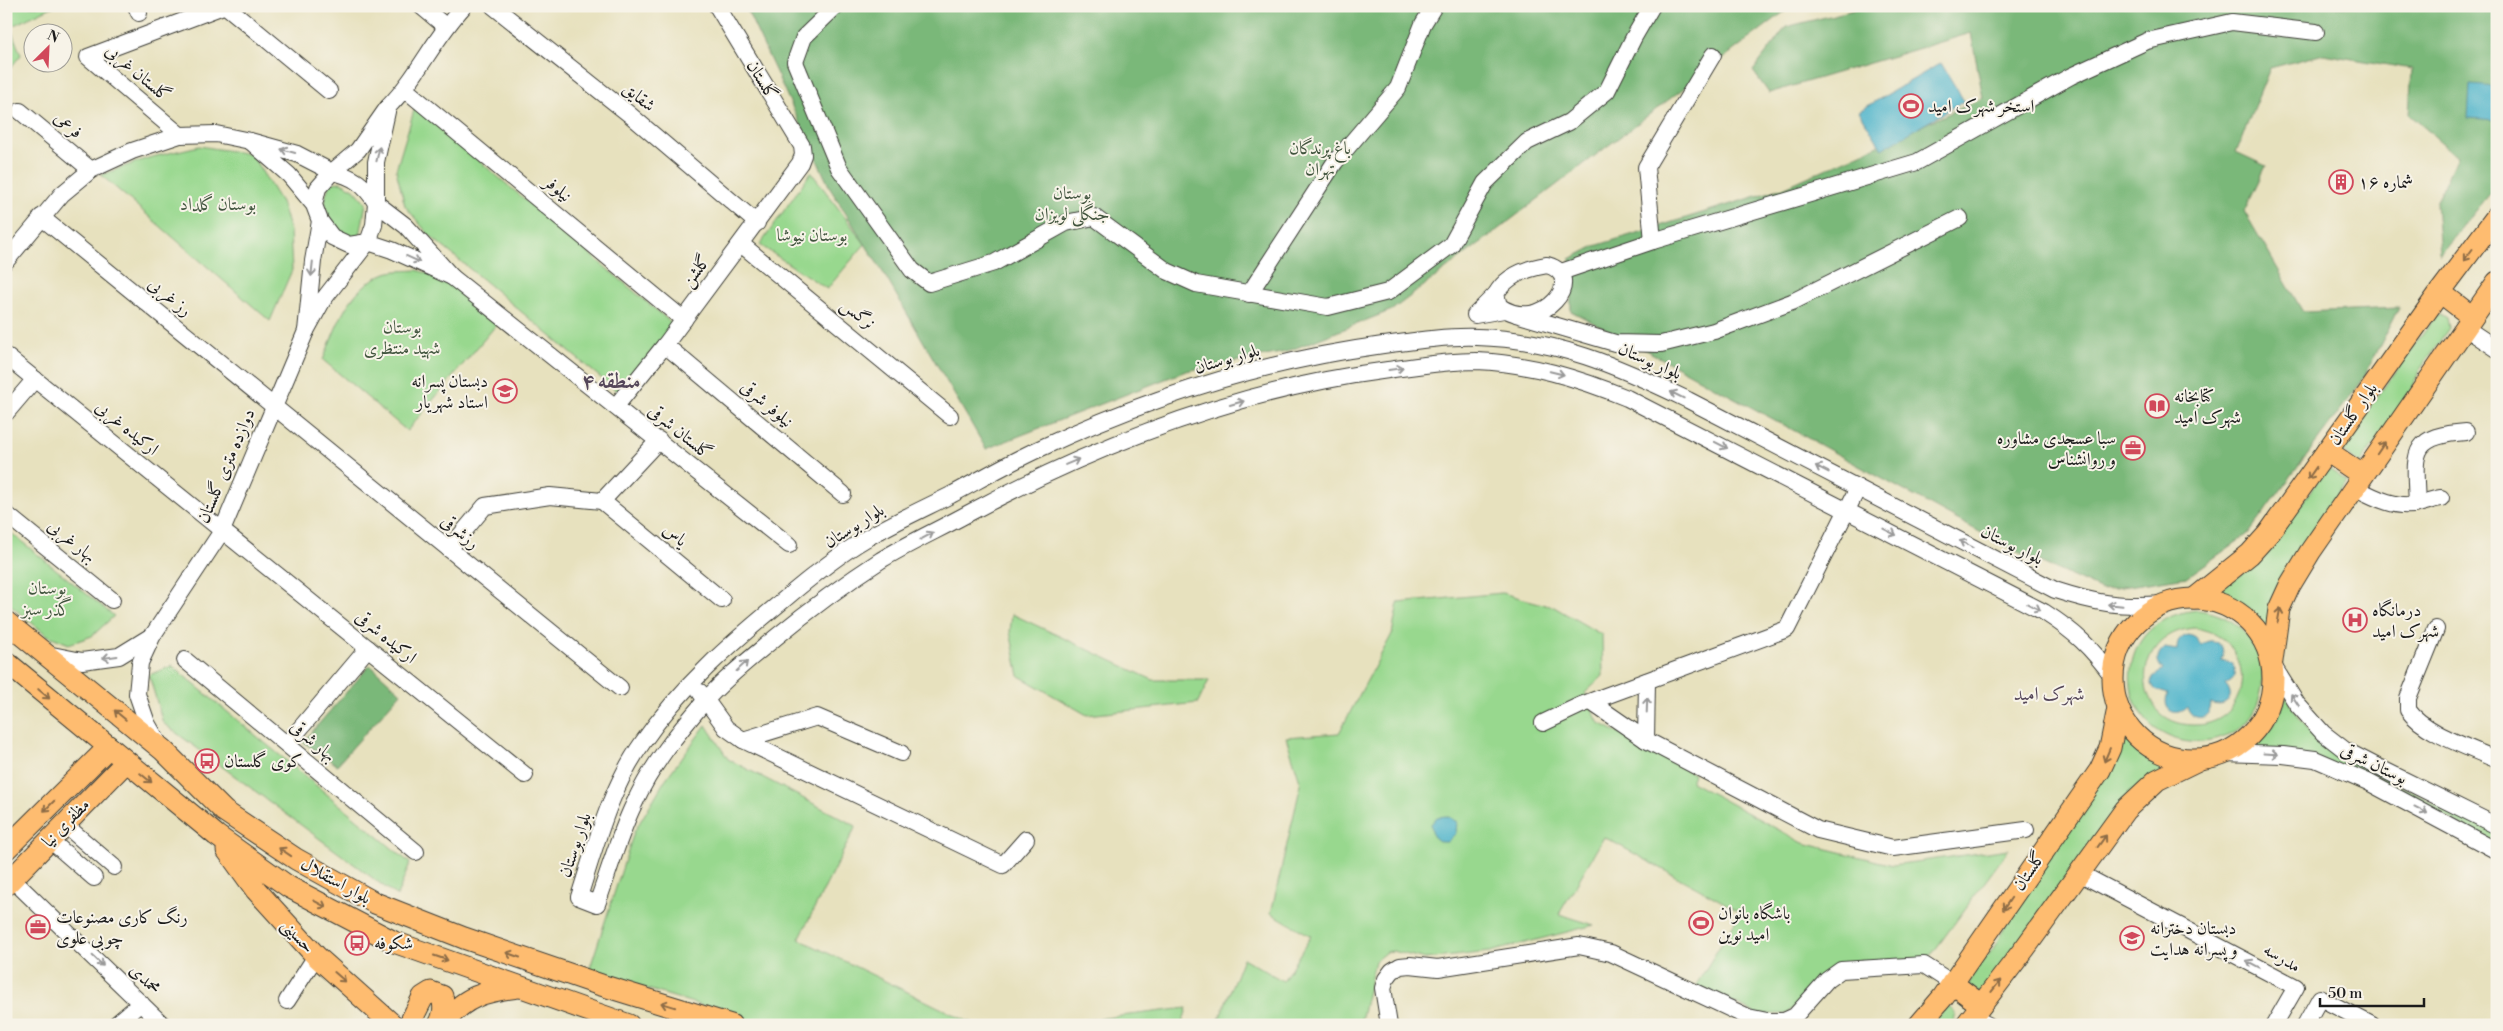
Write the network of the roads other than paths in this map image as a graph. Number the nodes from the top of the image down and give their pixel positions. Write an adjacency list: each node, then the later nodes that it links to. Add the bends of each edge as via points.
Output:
1 (225, 6): 13 (street, گلستان غربی); 16 (street, گلستان غربی, via 88,57)
2 (421, 6): 9 (street)
3 (464, 6): 9 (street)
4 (493, 6): 27 (street, شقایق, via 629,114)
5 (717, 6): 18 (street, گلستان, via 802,146)
6 (836, 6): 36 (street, via 804,37 795,62 839,168 912,270 929,283 994,263 1066,223 1094,217 1167,271 1196,284)
7 (1434, 6): 36 (street, via 1423,24 1398,88 1335,162)
8 (1652, 6): 36 (street, via 1607,91 1569,122 1527,142 1485,183 1451,245 1388,292 1328,307)
9 (445, 26): 12 (street)
10 (2316, 32): 28 (street, via 2232,22 2147,41 2071,76 1917,162)
11 (1713, 55): 28 (street, via 1646,167)
12 (406, 90): 14 (street); 41 (street, نیلوفر)
13 (329, 91)
14 (388, 107): 20 (street, via 358,150); 21 (street, one-way to 14, via 376,162)
15 (20, 111): 19 (street, فرعی)
16 (180, 135): 17 (street, via 216,134); 19 (street, via 132,151)
17 (250, 141): 20 (street, one-way to 17, via 297,154); 22 (street, via 289,175)
18 (803, 156): 27 (street, گلشن)
19 (91, 170): 24 (street)
20 (332, 172): 21 (street, via 348,175 366,187); 22 (street, via 318,188)
21 (376, 203): 29 (street); 33 (street, via 406,226)
22 (314, 205): 26 (street)
23 (2497, 216): 35 (main road, بلوار گلستان, one-way to 35)
24 (41, 217): 31 (street); 55 (street, رز غربی)
25 (1960, 218): 44 (street, via 1792,302 1714,330 1661,344 1616,343)
26 (320, 221): 29 (street, via 332,238 349,246); 43 (street, one-way to 43)
27 (757, 223): 30 (street, گلشن)
28 (1653, 241): 32 (street)
29 (368, 242): 33 (street, one-way to 33); 43 (street, via 323,300)
30 (741, 244): 41 (street, گلشن); 57 (street, نرگس)
31 (6, 261)
32 (1561, 272): 37 (street, via 1547,265 1527,270 1512,277); 38 (street, via 1563,288)
33 (452, 277): 54 (street, گلستان شرقی)
34 (2497, 282): 42 (main road)
35 (2440, 292): 42 (main road); 62 (main road, بلوار گلستان)
36 (1249, 294)
37 (1496, 294): 39 (street, via 1499,306); 40 (street)
38 (1550, 306): 39 (street, via 1534,314); 44 (street)
39 (1510, 312): 40 (street); 44 (street)
40 (1475, 314): 45 (street)
41 (684, 320): 46 (street, گلشن)
42 (2468, 321): 47 (street); 63 (main road, one-way to 42)
43 (306, 330): 55 (street, دوازده متری گلستان)
44 (1570, 331)
45 (1475, 336): 49 (street); 50 (street, بلوار بوستان, via 1530,342 1575,352); 52 (street, بلوار بوستان, via 1354,349 1279,364)
46 (665, 345): 54 (street, گلشن); 65 (street, نیلوفر شرقی)
47 (2497, 349)
48 (6, 356): 51 (street, ارکیده غربی)
49 (1474, 361): 53 (street, بلوار بوستان, one-way to 53, via 1526,367 1577,378); 58 (street, بلوار بوستان, one-way to 49, via 1285,389 1359,374)
50 (1637, 375): 53 (street); 64 (street, بلوار بوستان, one-way to 50)
51 (35, 379): 56 (street); 71 (street, ارکیده غربی)
52 (1178, 394): 58 (street); 59 (street); 72 (street, بلوار بوستان, via 1041,448)
53 (1627, 398): 69 (street, بلوار بوستان, one-way to 69)
54 (616, 406): 61 (street, گلستان شرقی)
55 (273, 408): 71 (street, دوازده متری گلستان); 74 (street, رزشرقی)
56 (6, 413)
57 (950, 416)
58 (1190, 416): 59 (street, بلوار بوستان)
59 (1171, 423): 75 (street, بلوار بوستان, one-way to 59, via 1052,470)
60 (2466, 432): 67 (street, via 2441,434 2422,446 2416,460)
61 (659, 440): 66 (street); 73 (street, گلستان شرقی)
62 (2327, 451): 63 (main road); 76 (main road, بلوار گلستان, one-way to 76, via 2268,534 2250,554)
63 (2358, 481): 67 (street, via 2385,502); 87 (main road, one-way to 63, via 2279,609 2290,585)
64 (1858, 488): 69 (street); 79 (street, بلوار بوستان, one-way to 64, via 2128,606 2092,602 2056,590)
65 (843, 494)
66 (602, 501): 74 (street, via 550,496 485,506); 78 (street, یاس)
67 (2420, 503): 68 (street)
68 (2441, 503)
69 (1847, 510): 88 (street, بلوار بوستان, one-way to 88, via 2044,612 2075,632); 89 (street, via 1787,629)
70 (6, 514): 77 (street, بهار غربی)
71 (222, 531): 82 (street, دوازده متری گلستان); 83 (street, ارکیده شرقی)
72 (865, 539): 75 (street); 90 (street, بلوار بوستان, via 802,585 728,646)
73 (789, 544)
74 (449, 549): 91 (street, رزشرقی)
75 (884, 558): 92 (street, بلوار بوستان, one-way to 75, via 821,600)
76 (2194, 599): 79 (main road); 87 (main road, via 2218,603 2239,613 2260,636)
77 (112, 600)
78 (722, 600)
79 (2164, 604): 88 (main road, via 2150,611 2127,633 2114,661)
80 (6, 622): 84 (main road, بلوار استقلال)
81 (2436, 630): 103 (street, via 2408,698 2408,710 2422,724)
82 (153, 635): 84 (street, one-way to 84, via 119,656 82,661); 100 (street, دوازده متری گلستان, via 140,663 137,694 147,723)
83 (368, 648): 98 (street); 106 (street, ارکیده شرقی)
84 (47, 654): 100 (main road, بلوار استقلال, one-way to 84)
85 (184, 660): 98 (street, بهار شرقی)
86 (6, 662): 99 (main road, بلوار استقلال, one-way to 99)
87 (2272, 664): 102 (main road, via 2271,696 2262,718 2248,736); 111 (street, بوستان شرقی, one-way to 87, via 2345,750 2312,722)
88 (2113, 677): 94 (main road)
89 (1647, 681): 93 (street); 97 (street, one-way to 89)
90 (692, 682): 92 (street); 105 (street, بلوار بوستان)
91 (620, 688)
92 (706, 699): 96 (street, via 726,728); 107 (street, بلوار بوستان, via 657,760)
93 (1591, 702): 95 (street); 97 (street)
94 (2118, 708): 102 (main road, via 2125,722 2147,744 2176,757); 127 (main road, گلستان, one-way to 127, via 2110,748 2100,770)
95 (1543, 723)
96 (743, 740): 101 (street, via 817,717); 114 (street, via 1003,865)
97 (1646, 740): 112 (street, via 1818,830 1893,848)
98 (287, 744): 118 (street, بهار شرقی)
99 (109, 747): 104 (main road, بلوار استقلال); 108 (main road, مظفری نیا)
100 (163, 750): 123 (main road, بلوار استقلال, one-way to 100, via 296,859 224,811)
101 (901, 753)
102 (2212, 756): 117 (street, بوستان شرقی, one-way to 117, via 2284,755 2315,759 2368,782); 120 (main road, one-way to 102, via 2125,810 2157,780)
103 (2497, 760)
104 (126, 762): 109 (main road, مظفری نیا); 113 (main road, بلوار استقلال, one-way to 113)
105 (628, 763): 107 (street); 107 (street, بلوار بوستان, via 610,803 578,897 598,904 633,804)
106 (525, 775)
107 (648, 778)
108 (76, 780): 109 (main road, via 96,775); 116 (main road, مظفری نیا, one-way to 116)
109 (100, 789): 110 (main road, مظفری نیا)
110 (65, 825): 115 (main road, مظفری نیا); 119 (street)
111 (2497, 826)
112 (2026, 830)
113 (216, 836): 124 (main road, بلوار استقلال, one-way to 124, via 289,887); 125 (main road, حسینی, via 256,890)
114 (1026, 839)
115 (50, 840): 121 (street); 122 (main road, مظفری نیا)
116 (6, 849)
117 (2497, 851)
118 (416, 852)
119 (114, 867)
120 (2079, 873): 130 (main road, one-way to 120); 141 (street, مدرسه, one-way to 120, via 2296,986)
121 (94, 878)
122 (9, 882): 129 (street, محمدی, one-way to 129)
123 (405, 916): 124 (main road); 138 (main road, بلوار استقلال, one-way to 123, via 601,985)
124 (394, 942): 126 (main road, بلوار استقلال, one-way to 126)
125 (316, 956): 128 (street); 133 (main road, حسینی, one-way to 133)
126 (522, 986): 136 (main road, via 485,992 467,1000); 137 (main road, بلوار استقلال)
127 (1948, 990): 130 (main road); 139 (street, via 1924,965 1841,970 1827,980 1795,1016 1784,1021 1767,1021 1748,1017 1611,953 1579,946 1438,968 1400,966 1386,979 1384,988); 140 (main road, گلستان)
128 (287, 1001)
129 (141, 1003): 131 (street); 132 (street, محمدی)
130 (1977, 1018)
131 (115, 1025)
132 (163, 1025)
133 (393, 1025)
134 (409, 1025): 135 (main road, via 423,997 431,992 442,996 444,1004 445,1011)
135 (439, 1025)
136 (443, 1025)
137 (629, 1025)
138 (731, 1025)
139 (1389, 1025)
140 (1919, 1025)
141 (2274, 1025)
142 (2305, 1025): 143 (street, via 2320,998)
143 (2372, 1025)

